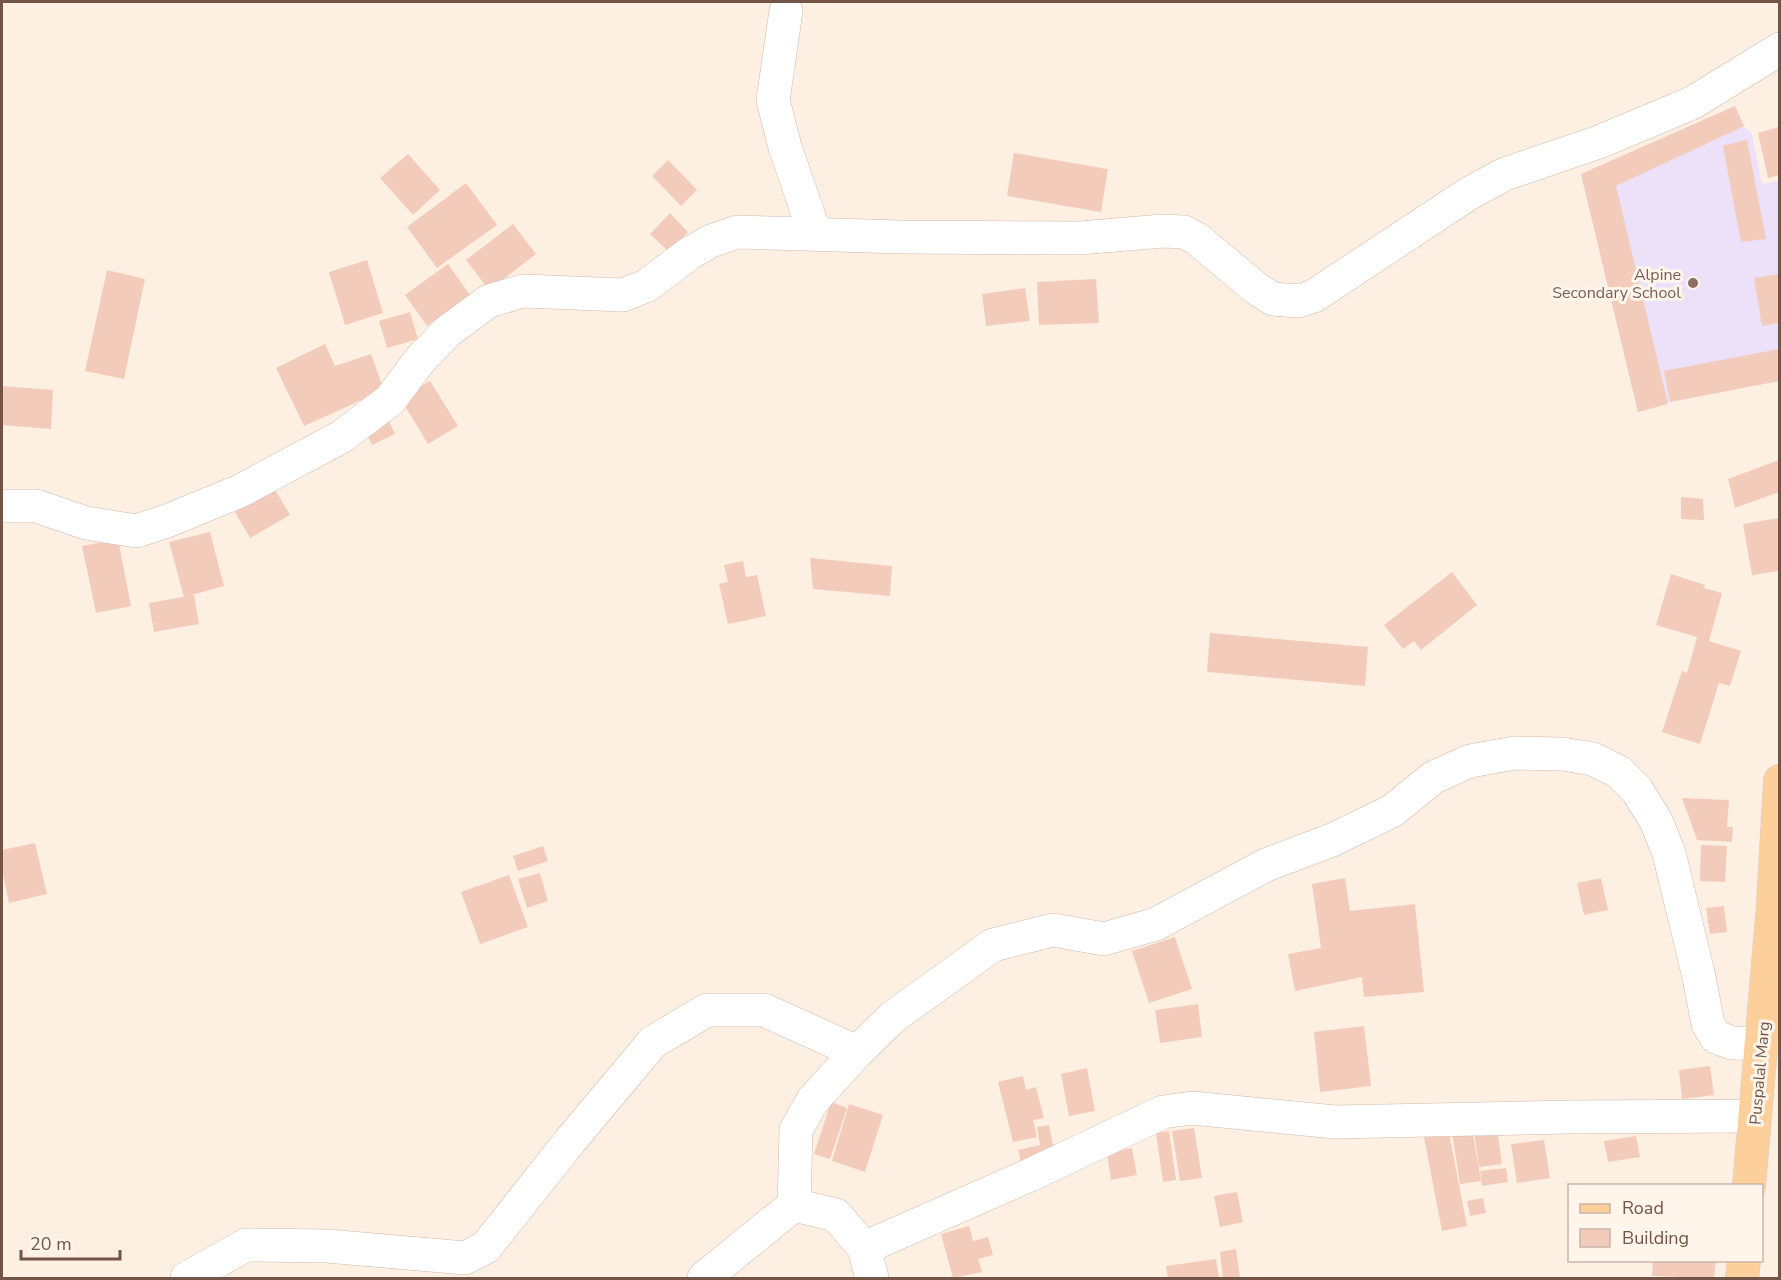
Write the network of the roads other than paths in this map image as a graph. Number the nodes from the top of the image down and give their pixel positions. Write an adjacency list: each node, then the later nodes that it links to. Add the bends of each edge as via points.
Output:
1 (786, 10): 3 (street, via 773,100)
2 (1779, 49): 3 (street, via 1692,103 1599,142 1504,174 1314,296 1298,301 1273,299 1184,232 1080,238)
3 (816, 234): 4 (street, via 737,232 690,253 646,286 623,295 523,291 489,301 448,331 390,400 341,436 240,491 167,521 136,531 86,523 36,506)
4 (2, 506)
5 (1779, 781): 6 (main road, Puspalal Marg)
6 (1762, 1044): 7 (street, via 1732,1043 1716,1037 1708,1024 1669,853 1656,821 1636,790 1619,772 1593,759 1515,753 1470,761 1434,777 1392,811 1332,840 1266,865 1156,924 1104,939 1053,930 993,945 893,1017); 8 (main road, Puspalal Marg)
7 (857, 1052): 10 (street, via 813,1100 796,1130); 13 (street, via 764,1010 707,1010 653,1042 486,1247 465,1258 327,1246 246,1245)
8 (1754, 1116): 9 (main road, Puspalal Marg); 12 (street, via 1335,1122 1192,1108 1163,1112 1030,1175)
9 (1749, 1184)
10 (794, 1204): 12 (street, via 836,1215); 14 (street)
11 (1744, 1262): 15 (main road)
12 (868, 1263)
13 (187, 1278)
14 (704, 1278)
15 (1742, 1278)

